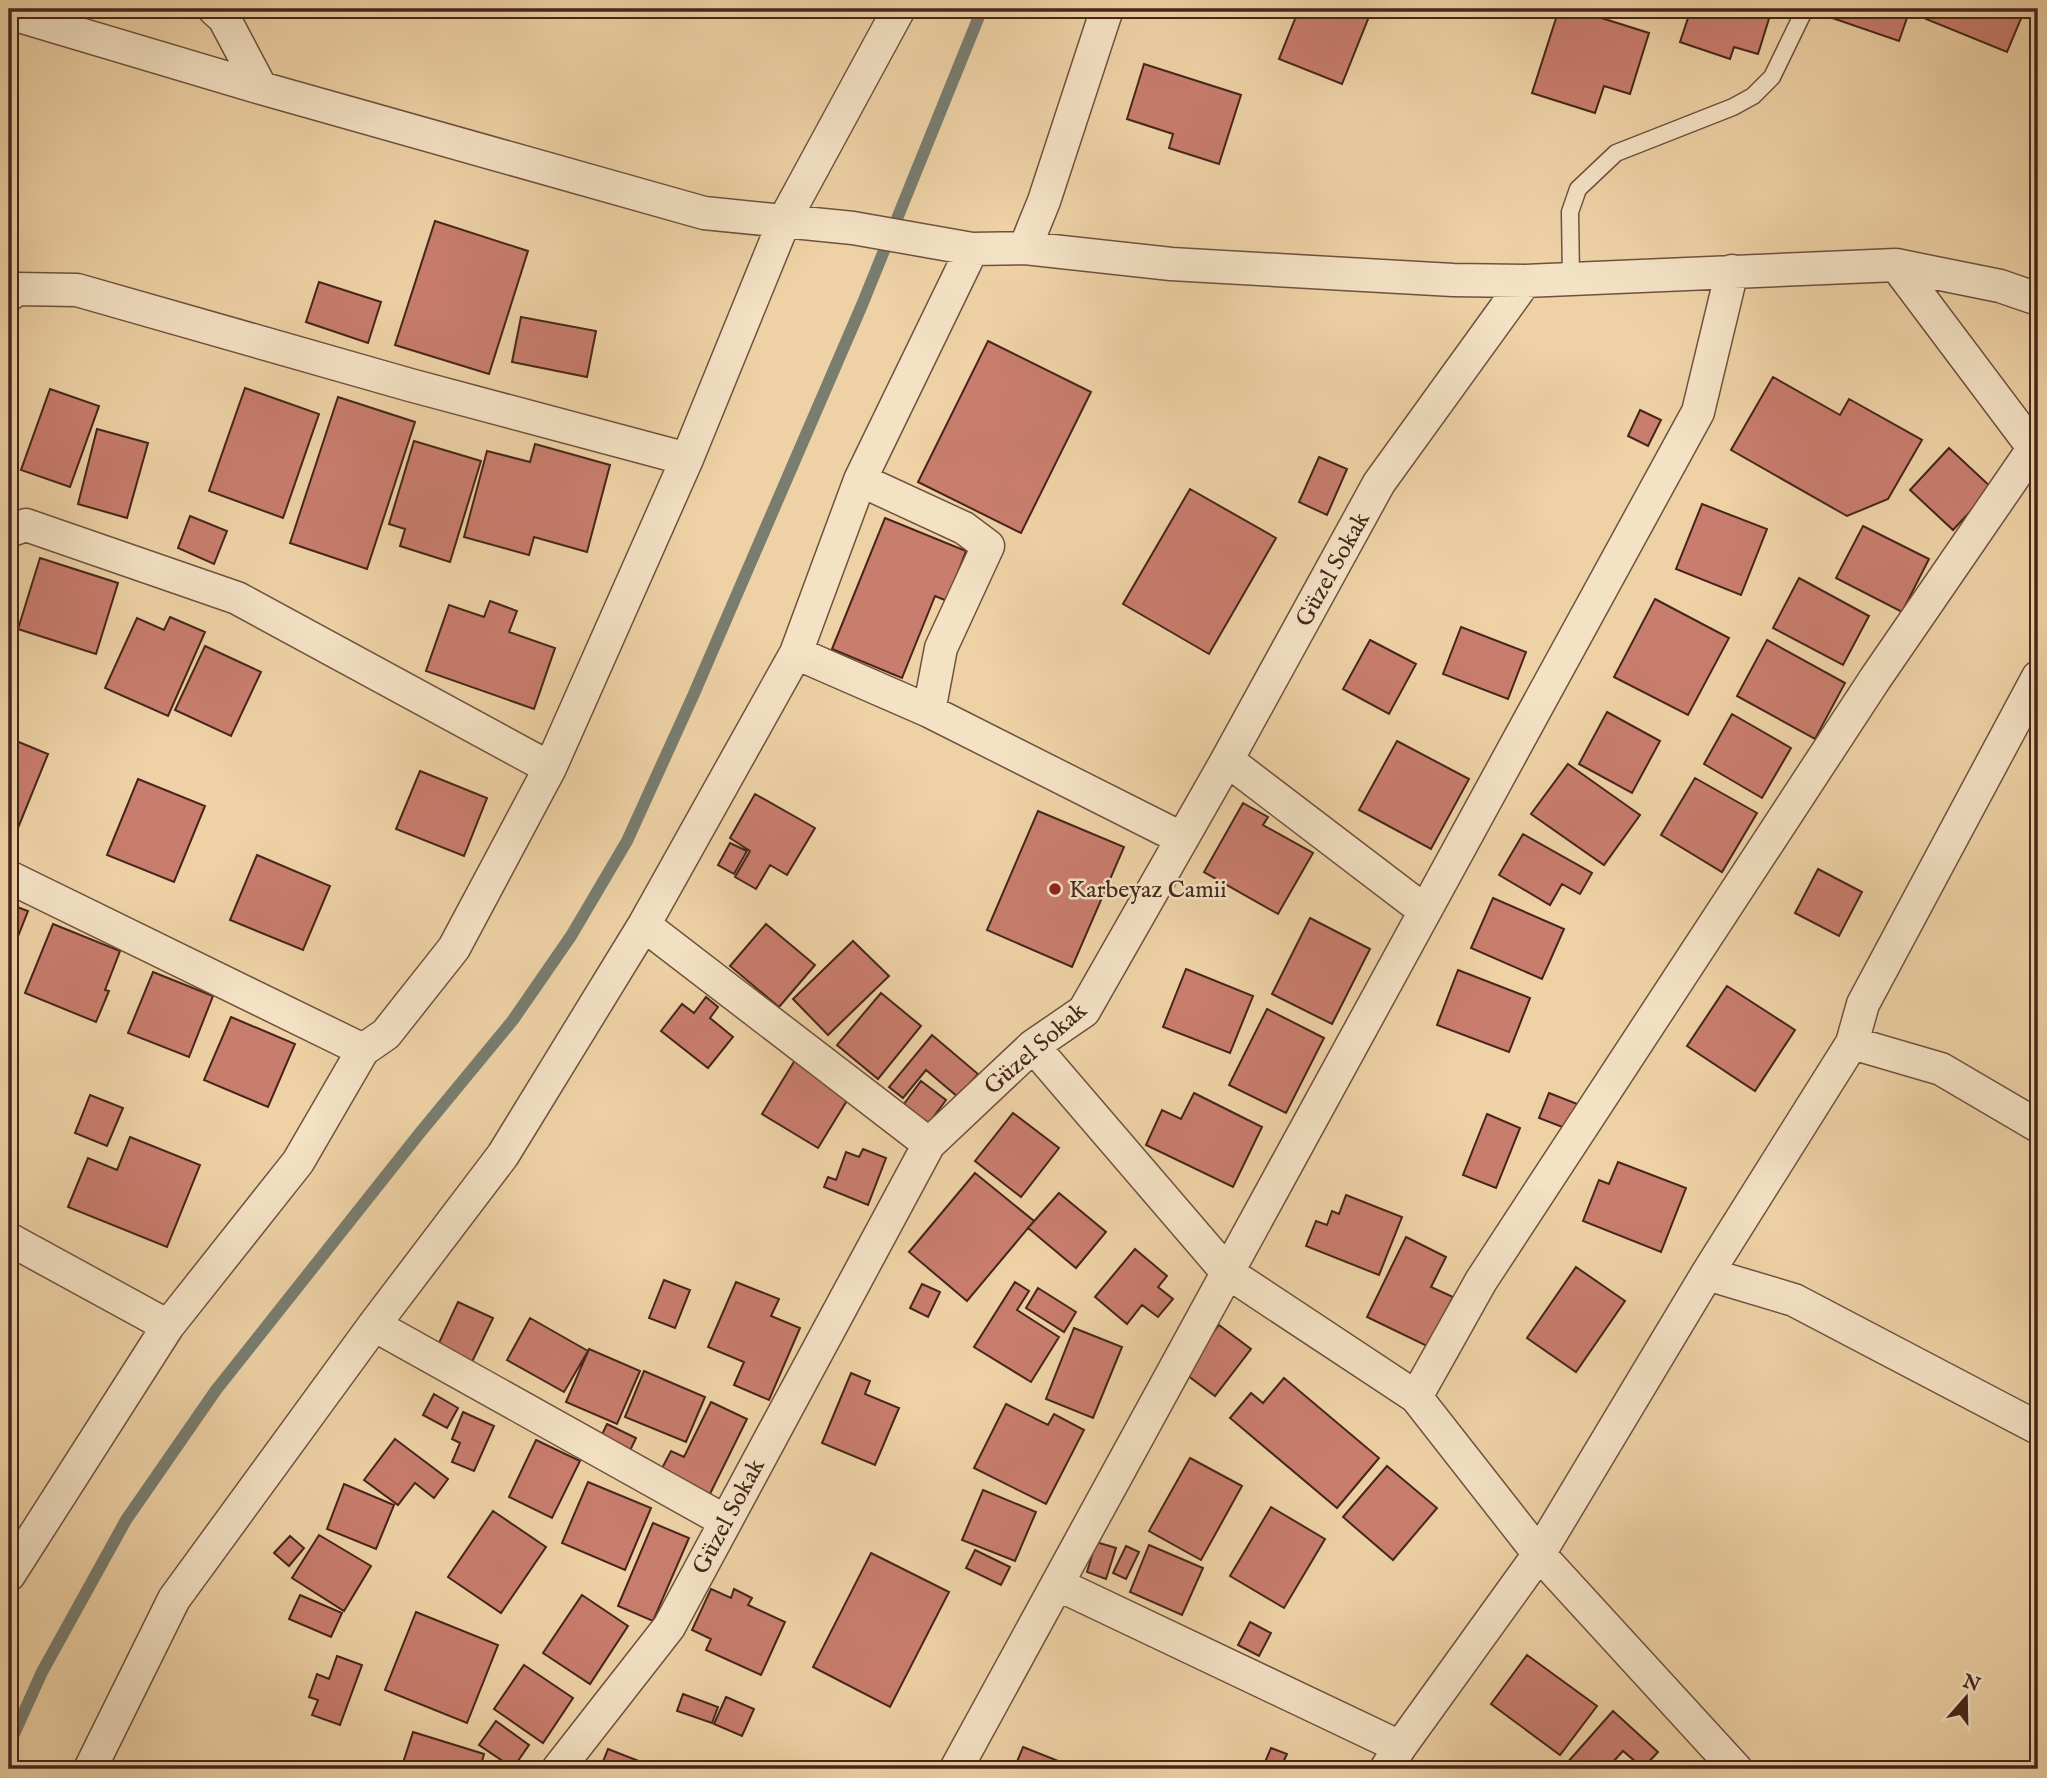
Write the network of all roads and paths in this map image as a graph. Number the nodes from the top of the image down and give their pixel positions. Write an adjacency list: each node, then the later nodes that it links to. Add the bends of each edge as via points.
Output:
1 (214, 9): 6 (street, via 225,18)
2 (899, 9): 7 (street)
3 (1107, 9): 8 (street)
4 (1805, 9): 10 (lane, via 1772,77 1753,96 1616,153 1578,189 1570,212)
5 (9, 13): 6 (street)
6 (261, 88): 7 (street, via 704,213)
7 (785, 219): 9 (street); 17 (street)
8 (1025, 248): 9 (street); 13 (street, via 1171,264)
9 (972, 249): 18 (street)
10 (1571, 264): 12 (street); 13 (street)
11 (1896, 265): 12 (street); 15 (street, via 2000,286); 16 (street)
12 (1732, 271): 27 (street, via 1698,412)
13 (1525, 281): 23 (street, Güzel Sokak, via 1379,483)
14 (9, 295): 17 (street, via 17,289 77,290)
15 (2038, 299)
16 (2035, 452): 39 (street, via 1875,679 1481,1281)
17 (687, 459): 24 (street)
18 (860, 480): 20 (street); 22 (street, via 964,528 988,546 941,648)
19 (9, 531): 24 (street, via 26,525 237,598)
20 (796, 653): 22 (street); 28 (street)
21 (2038, 677): 29 (street, via 1863,1004)
22 (929, 711): 25 (street)
23 (1227, 760): 25 (street, Güzel Sokak); 27 (street)
24 (550, 768): 31 (street, via 454,948 387,1034)
25 (1181, 838): 30 (street, Güzel Sokak, via 1084,1011)
26 (9, 877): 31 (street)
27 (1425, 911): 35 (street)
28 (644, 925): 33 (street); 38 (street, via 503,1155)
29 (1852, 1043): 32 (street, via 1941,1069); 36 (street)
30 (1034, 1046): 33 (street, Güzel Sokak); 35 (street)
31 (363, 1050): 37 (street, via 298,1161)
32 (2038, 1126)
33 (929, 1144): 41 (street, Güzel Sokak)
34 (9, 1239): 37 (street)
35 (1227, 1272): 39 (street); 44 (street)
36 (1707, 1274): 40 (street, via 1794,1300); 42 (street)
37 (168, 1325): 43 (street)
38 (374, 1325): 41 (street); 46 (street, via 174,1599)
39 (1416, 1396): 42 (street)
40 (2038, 1428)
41 (725, 1521): 47 (street, Güzel Sokak, via 668,1627)
42 (1539, 1554): 45 (street); 49 (street)
43 (9, 1575)
44 (1057, 1584): 45 (street); 48 (street)
45 (1393, 1758)
46 (90, 1769)
47 (558, 1769)
48 (956, 1769)
49 (1736, 1769)

